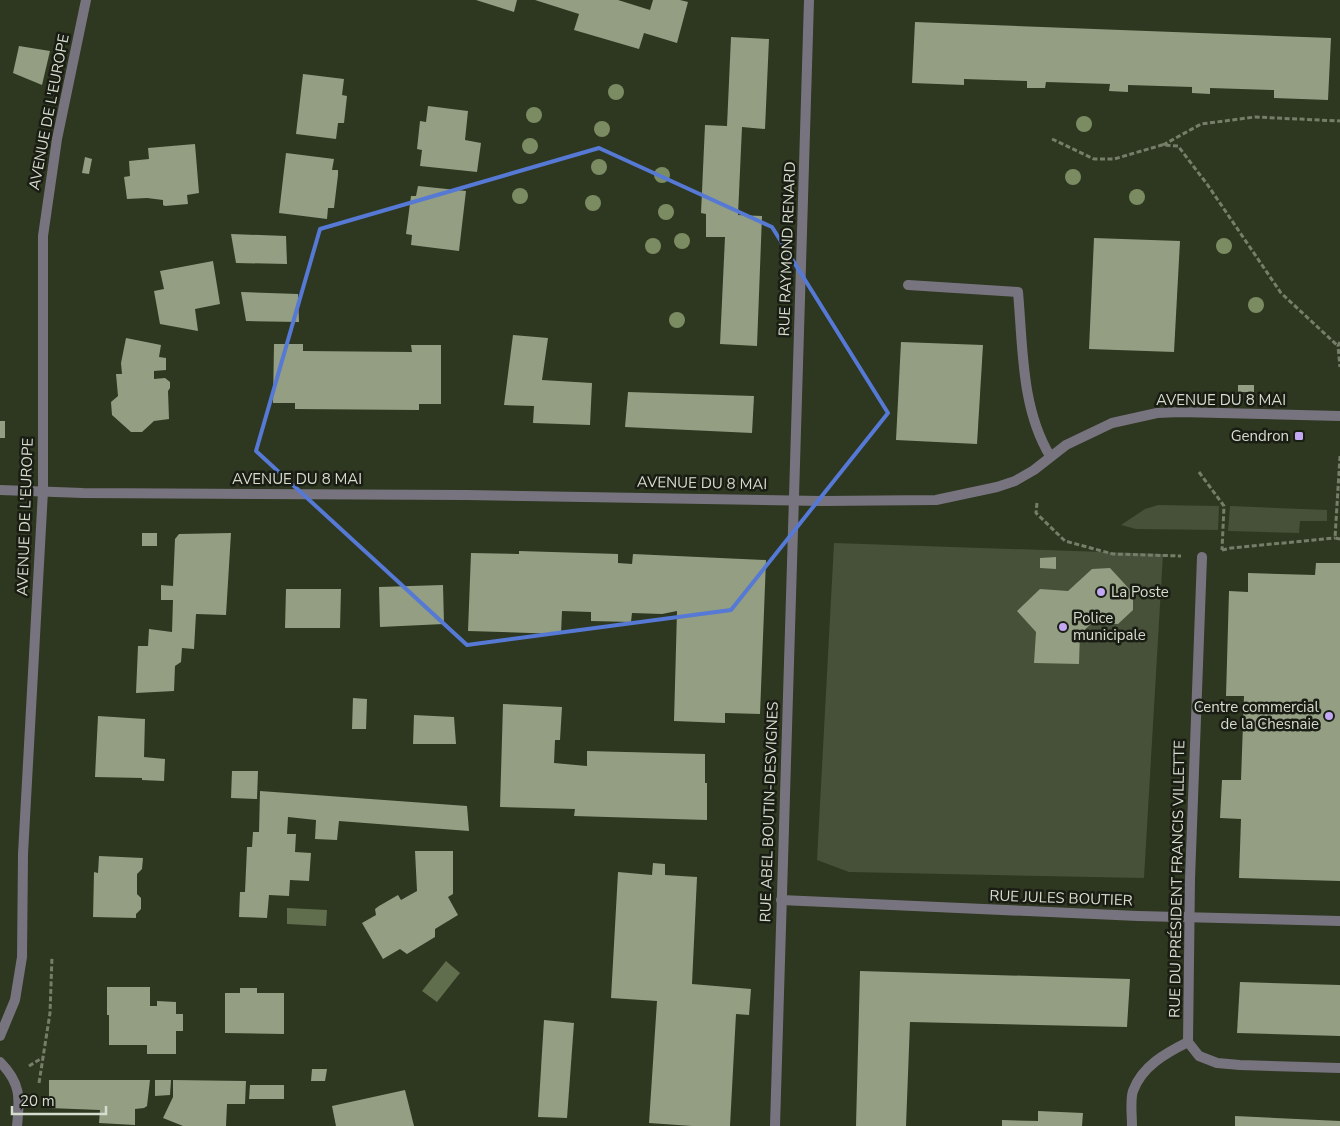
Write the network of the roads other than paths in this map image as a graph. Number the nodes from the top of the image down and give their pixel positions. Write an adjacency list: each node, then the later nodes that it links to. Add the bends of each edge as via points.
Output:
1 (86, 0): 7 (street, AVENUE DE L'EUROPE, via 57,139 43,236)
2 (809, 0): 8 (street, RUE RAYMOND RENARD)
3 (908, 285): 5 (street, via 1018,292 1026,392 1042,444)
4 (1340, 416): 5 (street, AVENUE DU 8 MAI, via 1157,413 1098,429)
5 (1050, 456): 8 (street, AVENUE DU 8 MAI, via 1015,481 936,500)
6 (0, 490): 7 (street, AVENUE DU 8 MAI)
7 (42, 492): 8 (street, AVENUE DU 8 MAI); 13 (street, AVENUE DE L'EUROPE, via 23,854 22,957 15,1000)
8 (794, 499): 10 (street, RUE ABEL BOUTIN-DESVIGNES)
9 (1202, 556): 11 (street, RUE DU PRÉSIDENT FRANCIS VILLETTE)
10 (781, 900): 11 (street, RUE JULES BOUTIER); 18 (street, RUE ABEL BOUTIN-DESVIGNES)
11 (1190, 918): 12 (street, RUE JULES BOUTIER); 14 (street, RUE DU PRÉSIDENT FRANCIS VILLETTE)
12 (1340, 921)
13 (0, 1036)
14 (1188, 1042): 16 (street, via 1199,1056 1217,1063); 19 (street, via 1148,1067 1138,1081 1132,1092)
15 (0, 1062): 17 (street, via 17,1085)
16 (1340, 1068)
17 (17, 1126)
18 (776, 1126)
19 (1132, 1126)

